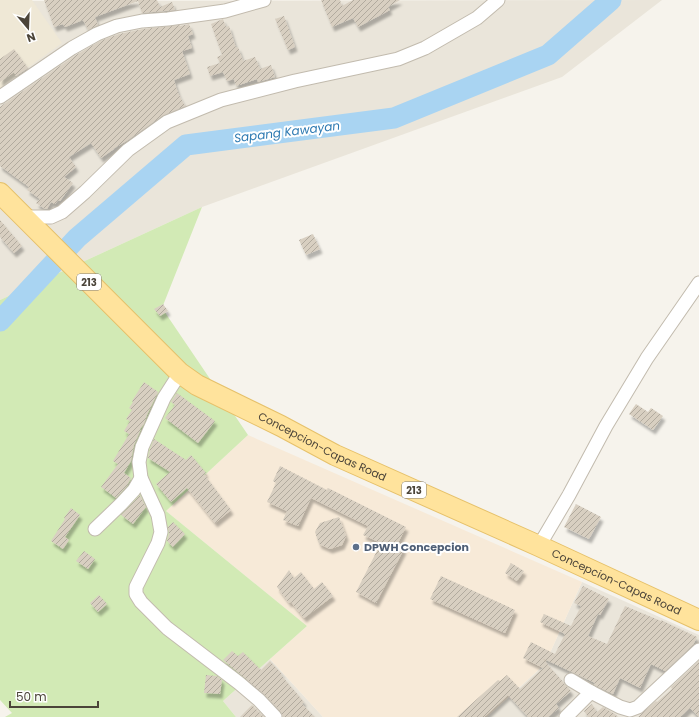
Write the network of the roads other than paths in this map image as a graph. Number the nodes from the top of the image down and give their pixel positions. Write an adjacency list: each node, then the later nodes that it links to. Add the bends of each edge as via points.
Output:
1 (264, 0): 3 (street, via 225,11 118,26 72,48)
2 (498, 0): 5 (street, via 477,18 425,48 398,59 294,81 221,100 167,122 128,150 62,212)
3 (0, 97)
4 (0, 192): 5 (main road, Concepcion-Capas Road / 213)
5 (30, 223): 7 (main road, Concepcion-Capas Road / 213)
6 (699, 283): 10 (street, via 647,358)
7 (180, 373): 8 (street, via 164,398 142,447 139,462); 10 (main road, Concepcion-Capas Road / 213, via 197,385 335,455)
8 (141, 478): 9 (street, via 134,490); 15 (street, via 158,515 162,532 136,586 136,594 167,628 239,683)
9 (95, 529)
10 (539, 546): 11 (main road, Concepcion-Capas Road / 213)
11 (699, 620)
12 (699, 650): 14 (street, via 638,707 630,710 620,707)
13 (571, 680): 14 (street)
14 (591, 692): 16 (street)
15 (275, 717)
16 (566, 717)

